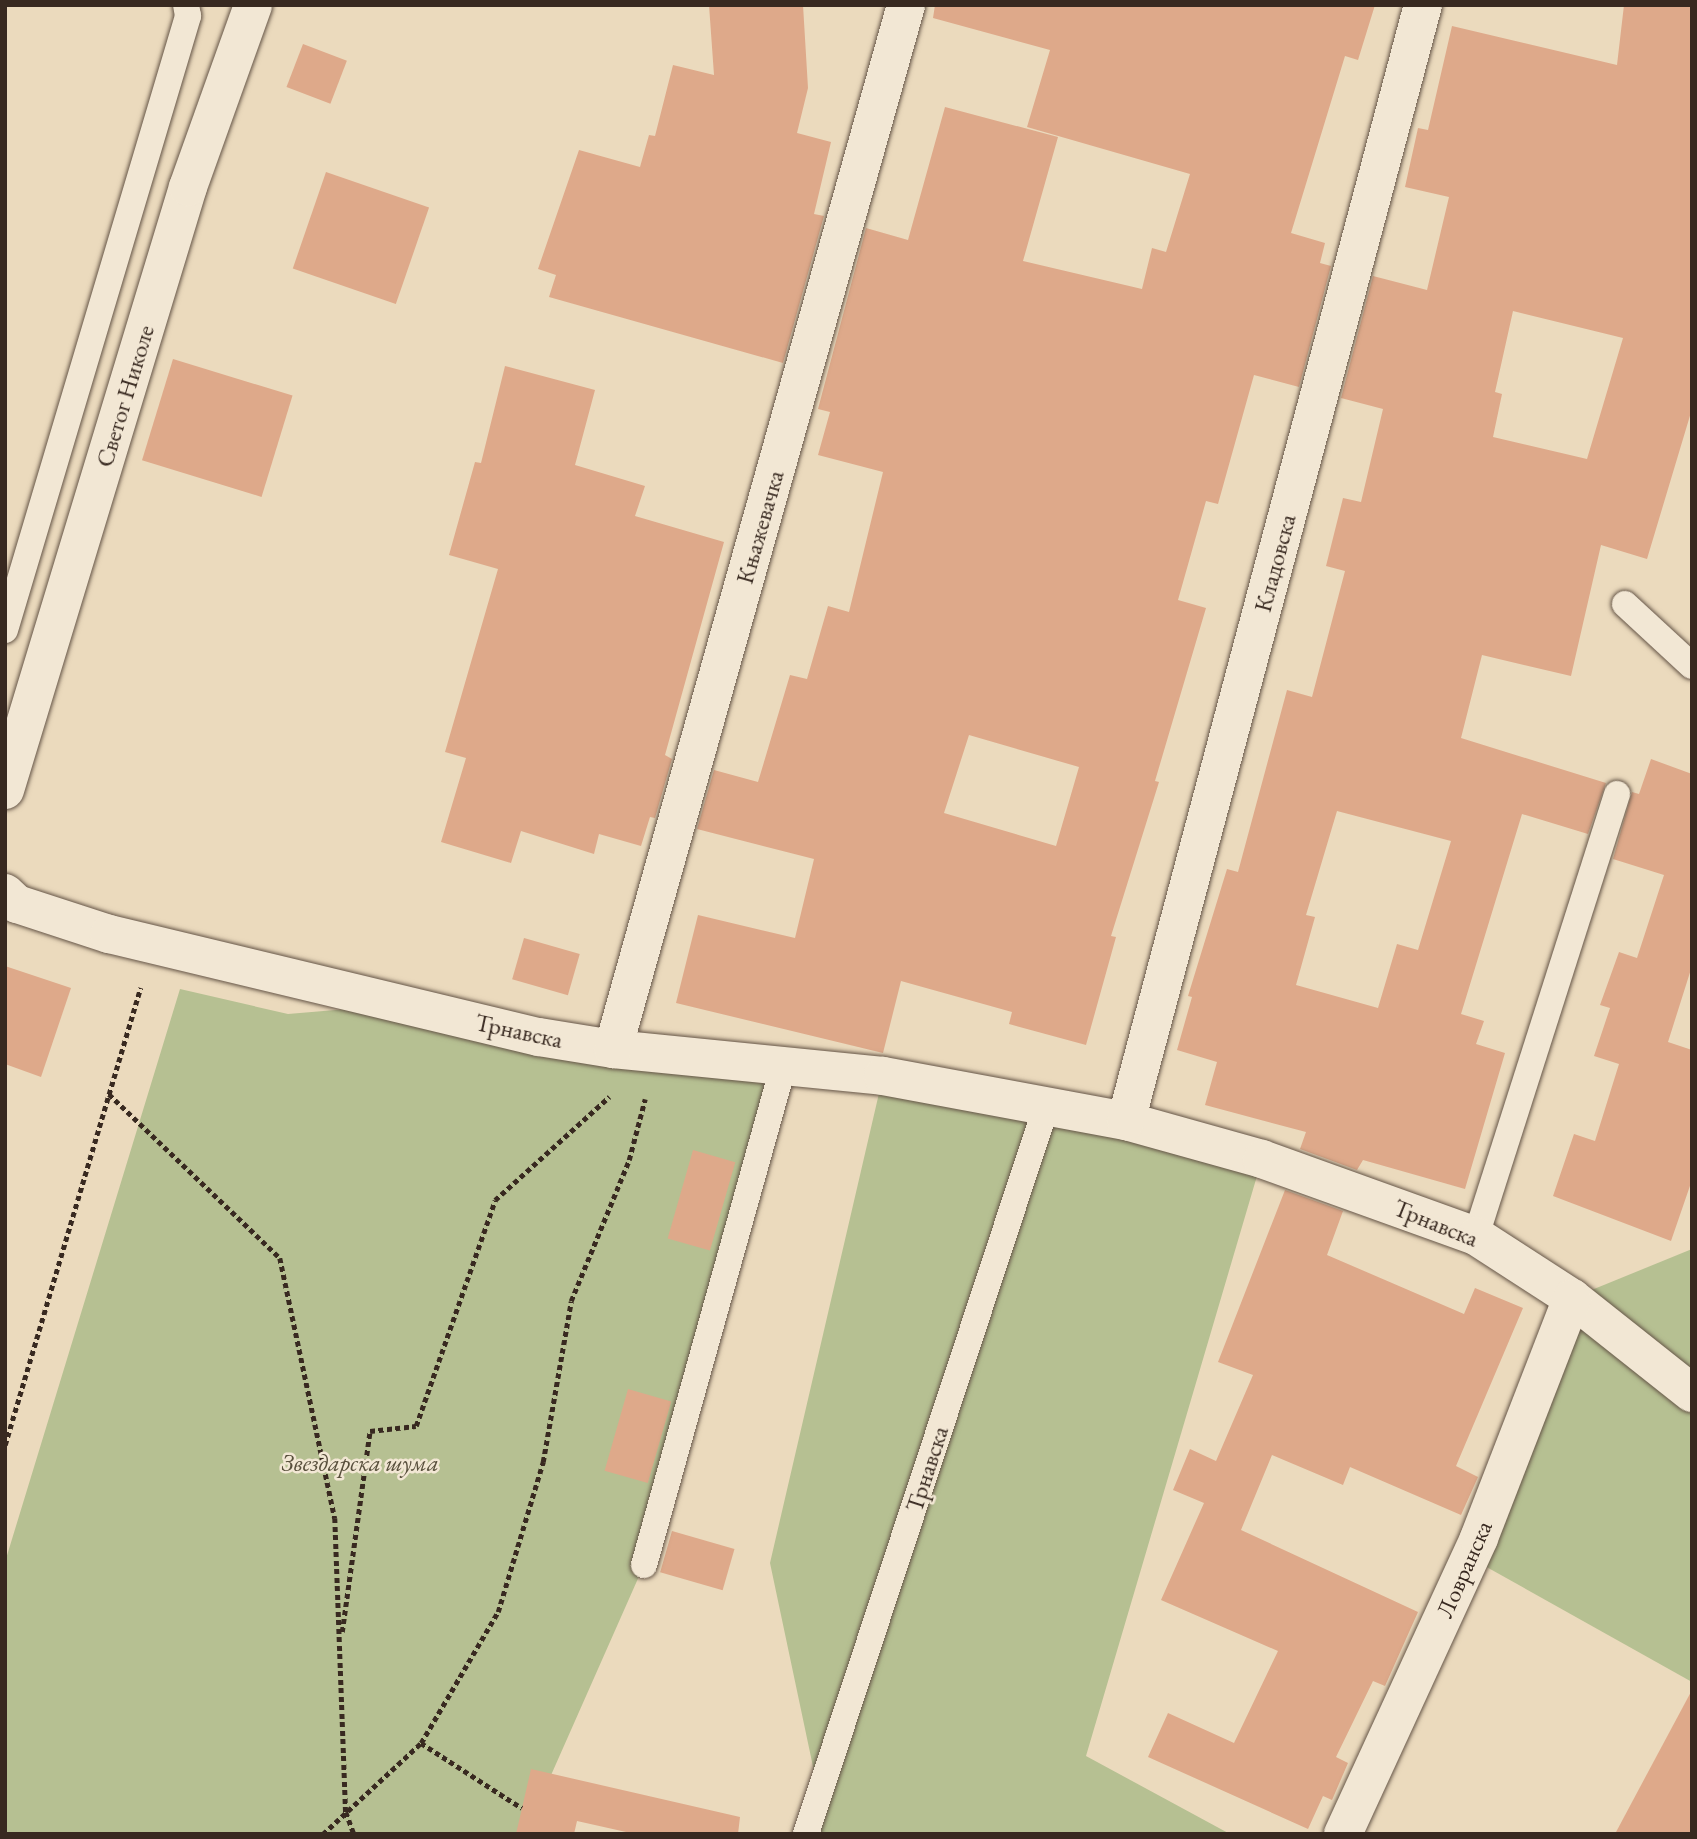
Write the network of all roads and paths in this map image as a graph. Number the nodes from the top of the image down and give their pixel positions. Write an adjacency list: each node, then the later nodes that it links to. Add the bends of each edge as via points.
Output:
1 (186, 5): 6 (lane, via 188,16)
2 (253, 5): 8 (street, Светог Николе, via 188,187)
3 (906, 5): 12 (street, Књажевачка)
4 (1423, 5): 17 (street, Кладовска)
5 (1625, 604): 7 (lane)
6 (5, 630)
7 (1692, 666)
8 (5, 790)
9 (1617, 794): 18 (lane)
10 (5, 893): 11 (street, Трнавска, via 29,908)
11 (151, 943): 12 (street, Трнавска, via 539,1037); 15 (path)
12 (613, 1049): 13 (street, Трнавска)
13 (657, 1054): 14 (street, Трнавска); 23 (path, via 495,1200 416,1426 370,1431); 24 (path, via 629,1160 571,1301 543,1461 498,1612)
14 (783, 1067): 16 (street, Трнавска, via 883,1076); 22 (lane)
15 (109, 1094): 21 (path); 23 (path, via 280,1258 335,1518)
16 (1047, 1104): 17 (street, Трнавска); 29 (lane, Трнавска)
17 (1126, 1121): 18 (street, Трнавска, via 1262,1159)
18 (1476, 1236): 19 (street, Трнавска)
19 (1572, 1298): 20 (street, Трнавска); 30 (street, Ловранска, via 1479,1538)
20 (1692, 1393)
21 (5, 1445)
22 (644, 1565)
23 (340, 1646): 26 (path)
24 (421, 1743): 25 (path); 26 (path)
25 (522, 1808)
26 (346, 1812): 27 (path); 28 (path)
27 (323, 1834)
28 (354, 1834)
29 (806, 1834)
30 (1343, 1834)

